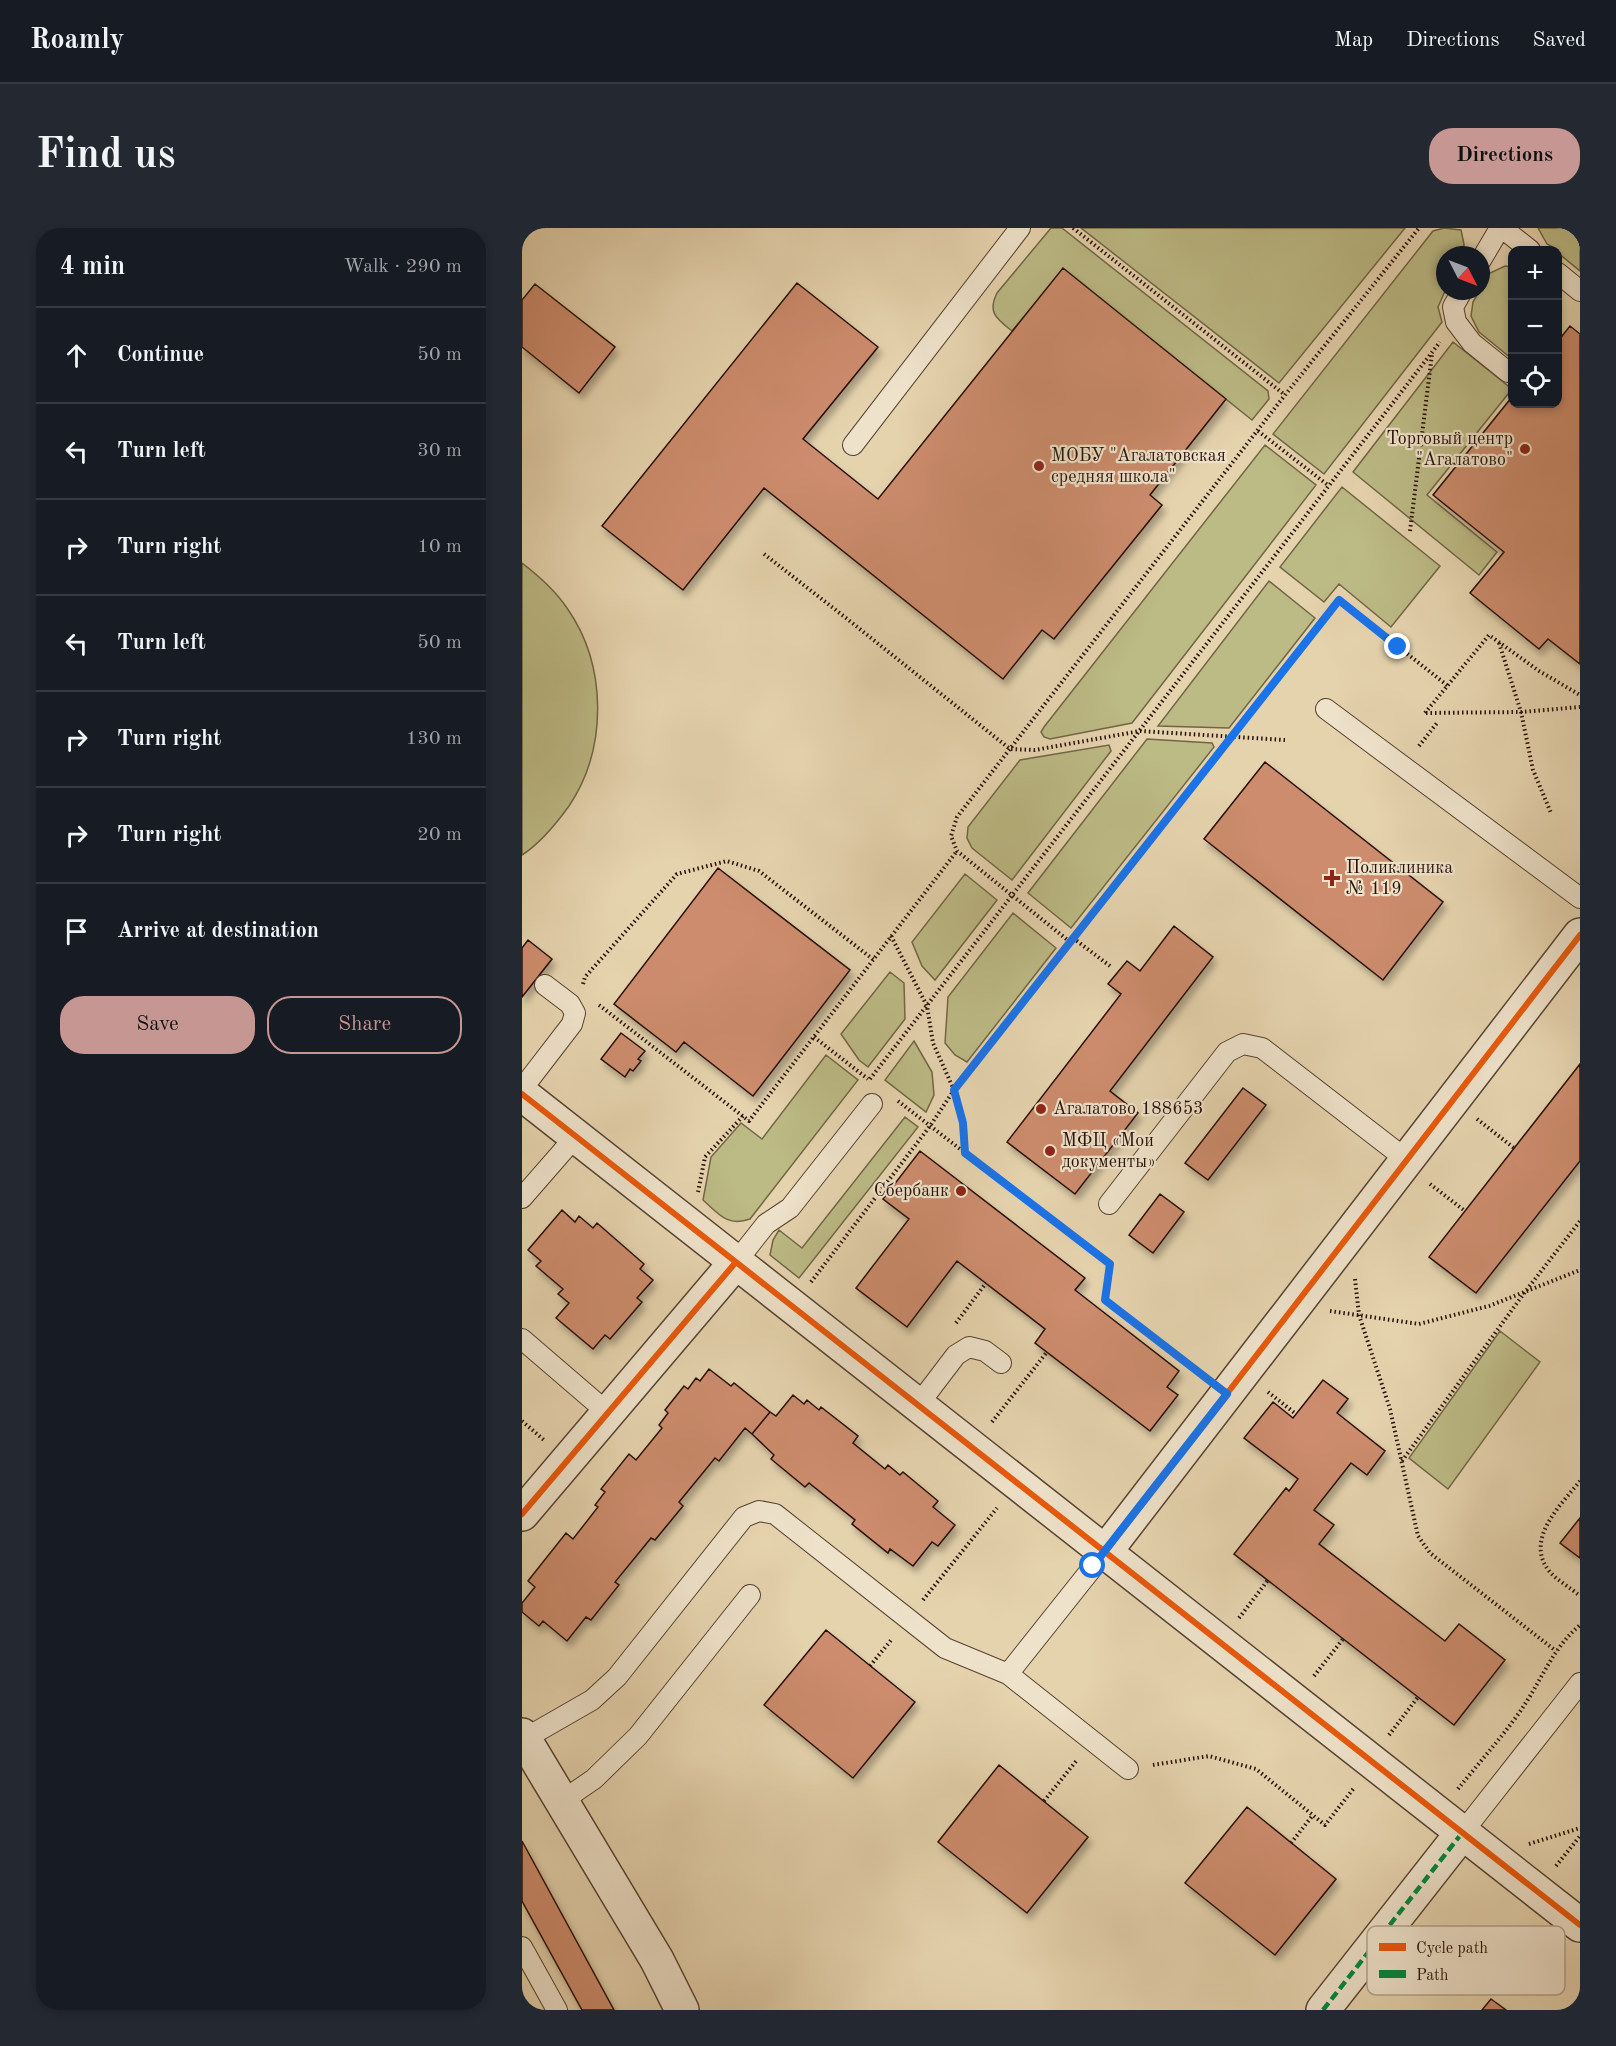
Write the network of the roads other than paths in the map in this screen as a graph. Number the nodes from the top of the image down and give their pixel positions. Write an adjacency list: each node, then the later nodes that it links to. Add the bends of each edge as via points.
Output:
1 (1020, 228): 9 (lane)
2 (1501, 228): 3 (lane); 4 (lane)
3 (1490, 246)
4 (1525, 246)
5 (1562, 277): 6 (lane)
6 (1580, 291)
7 (1457, 300): 8 (lane, via 1453,307 1456,322 1472,343)
8 (1508, 372)
9 (853, 445)
10 (1326, 709): 11 (lane)
11 (1580, 898)
12 (1580, 935): 17 (street)
13 (545, 985): 14 (lane, via 575,997 575,1013 572,1024)
14 (522, 1092): 16 (street)
15 (872, 1104): 20 (lane, via 790,1208 765,1224)
16 (576, 1136): 18 (lane); 20 (street)
17 (1418, 1171): 19 (lane, via 1262,1048 1243,1044 1227,1052); 26 (street, via 1227,1394)
18 (522, 1198)
19 (1109, 1204)
20 (736, 1262): 23 (street); 24 (street)
21 (522, 1339): 24 (lane)
22 (1001, 1363): 23 (lane, via 985,1351 969,1347 956,1355)
23 (918, 1405): 26 (street)
24 (608, 1413): 25 (street)
25 (522, 1514)
26 (1105, 1552): 28 (lane); 33 (street)
27 (750, 1595): 32 (lane, via 638,1736 594,1779)
28 (1008, 1674): 30 (lane, via 945,1648 775,1514 759,1511 744,1517 617,1677 592,1700); 31 (lane)
29 (1580, 1683): 33 (lane)
30 (523, 1737): 32 (street)
31 (1128, 1769)
32 (562, 1801): 39 (street, via 657,1960)
33 (1462, 1833): 34 (street); 35 (street)
34 (1580, 1925)
35 (1389, 1926)
36 (522, 1947): 38 (lane)
37 (1367, 1954): 40 (street)
38 (557, 2010)
39 (682, 2010)
40 (1323, 2010)

